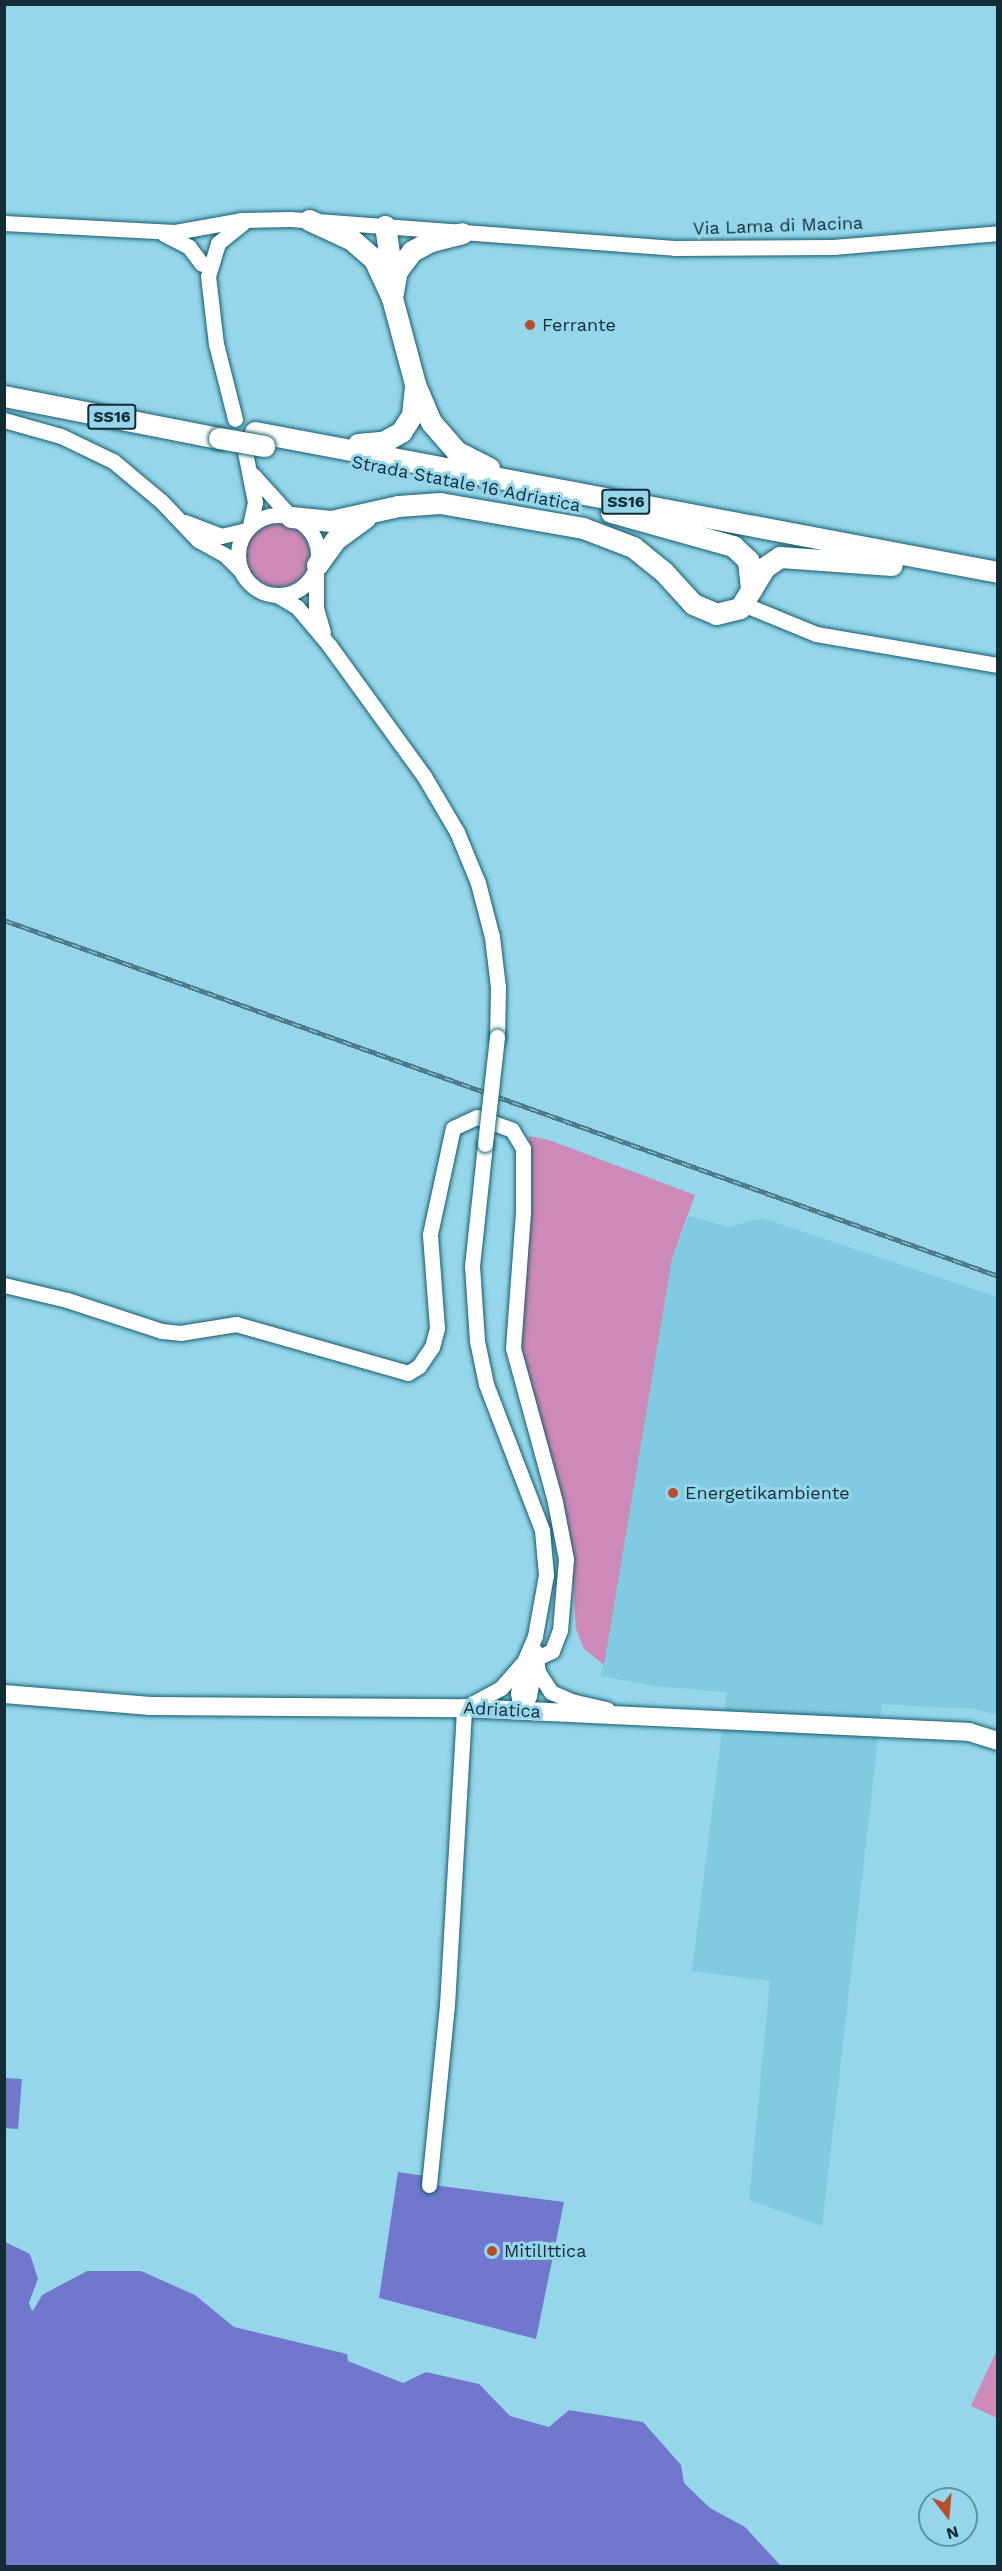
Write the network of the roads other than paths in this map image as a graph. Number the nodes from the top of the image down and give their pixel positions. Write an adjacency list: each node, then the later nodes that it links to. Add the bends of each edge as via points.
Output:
1 (252, 219): 2 (street, Via Lama di Macina); 5 (street, Via Lama di Macina); 9 (street, via 226,234)
2 (309, 220): 4 (street, Via Lama di Macina); 10 (highway, SS16, via 358,244)
3 (4, 223): 6 (street)
4 (385, 226): 7 (street, Via Lama di Macina); 10 (highway); 12 (highway, SS16)
5 (207, 228): 6 (street, Via Lama di Macina); 9 (street); 11 (street, via 201,241)
6 (155, 231): 11 (street, via 183,243)
7 (462, 233): 8 (street, Via Lama di Macina, via 674,248 822,247); 12 (highway, via 416,248 401,263)
8 (998, 233)
9 (214, 251): 11 (street)
10 (379, 267): 12 (highway, SS16)
11 (206, 270): 16 (street, via 216,344)
12 (393, 290): 14 (highway, SS16)
13 (4, 384): 18 (highway, Strada Statale 16 Adriatica / SS16)
14 (415, 384): 19 (highway, SS16, via 410,419 387,441 368,445); 22 (highway, SS16, via 434,426 465,458)
15 (4, 396): 18 (highway, Strada Statale 16 Adriatica / SS16)
16 (235, 419)
17 (4, 420): 26 (street, via 53,433 102,454)
18 (215, 431): 20 (highway, Strada Statale 16 Adriatica / SS16, bridge)
19 (293, 439): 20 (highway, Strada Statale 16 Adriatica / SS16); 22 (highway, Strada Statale 16 Adriatica / SS16)
20 (255, 443): 21 (street); 24 (highway, Strada Statale 16 Adriatica / SS16)
21 (251, 472): 25 (street); 27 (street, via 255,506)
22 (576, 492): 31 (highway, Strada Statale 16 Adriatica / SS16)
23 (379, 509): 25 (highway, SS16, via 331,520); 28 (highway, SS16, via 341,534); 34 (highway, SS16, via 447,504 595,531 645,556 706,612 728,614)
24 (604, 510): 29 (highway, Strada Statale 16 Adriatica / SS16); 34 (highway, SS16, via 733,546 748,560)
25 (291, 517): 27 (street, via 270,516); 28 (street, via 313,535 318,549)
26 (183, 521): 27 (street, via 220,536); 30 (street, via 199,541 226,556)
27 (248, 528): 30 (street, via 238,551)
28 (317, 565): 33 (street, via 303,586); 35 (street, via 316,608)
29 (892, 565): 32 (highway, Strada Statale 16 Adriatica / SS16); 34 (highway, SS16, via 784,556 765,566)
30 (242, 572): 33 (street, via 259,590)
31 (998, 572)
32 (998, 585)
33 (277, 595): 35 (street, via 297,607)
34 (747, 597): 36 (street, via 816,634)
35 (329, 645): 39 (street, bridge, via 433,790 469,857 493,945 497,1037 473,1258 473,1310 486,1384 545,1544 545,1583)
36 (998, 665)
37 (4, 1285): 38 (street, via 67,1300 162,1331 180,1333 236,1324 408,1373 419,1366 432,1347 437,1328 430,1234 453,1128 477,1118 512,1130 523,1148 523,1212 511,1331 531,1422 563,1532 566,1559)
38 (560, 1630): 39 (street); 40 (street, via 552,1651)
39 (535, 1636): 40 (street)
40 (530, 1660): 42 (street, via 501,1688); 43 (street, via 528,1699); 44 (street, via 544,1684 562,1698)
41 (4, 1694): 42 (main road, Adriatica, via 151,1706)
42 (464, 1708): 43 (main road, Adriatica); 46 (street, via 447,2005)
43 (521, 1711): 44 (main road, Adriatica)
44 (652, 1717): 45 (main road, Adriatica, via 969,1732)
45 (998, 1741)
46 (429, 2185)

